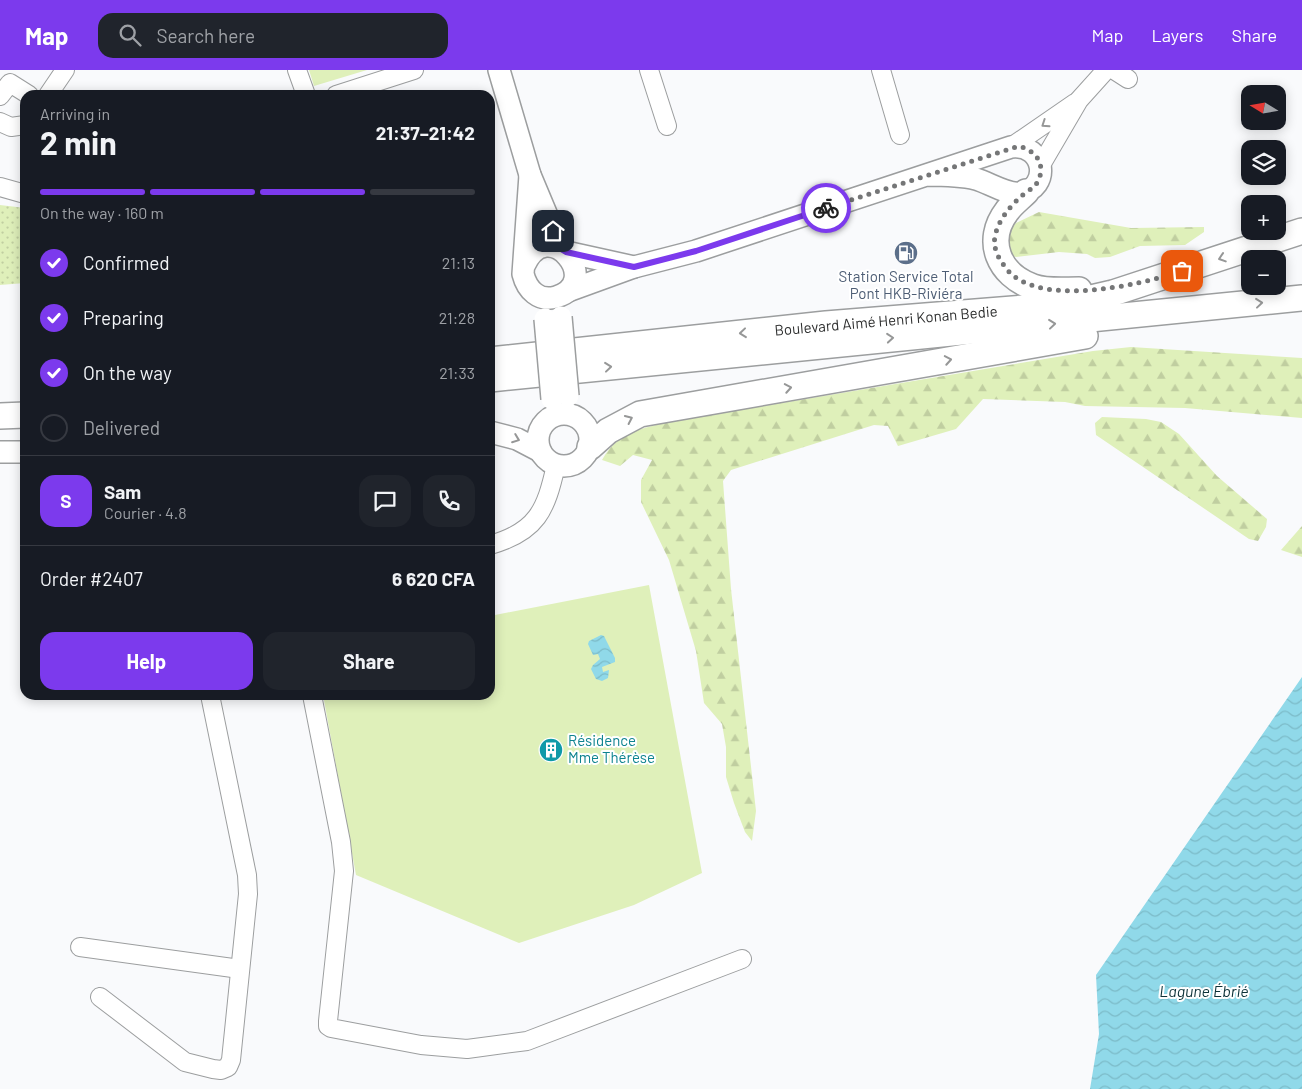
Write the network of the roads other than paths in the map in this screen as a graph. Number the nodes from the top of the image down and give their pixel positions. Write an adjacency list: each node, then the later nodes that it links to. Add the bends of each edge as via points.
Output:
1 (65, 70): 10 (street)
2 (297, 70): 11 (street)
3 (414, 70): 8 (street)
4 (499, 70): 20 (main road)
5 (649, 70): 16 (street)
6 (881, 70): 17 (street)
7 (1106, 70): 13 (street)
8 (379, 88)
9 (22, 90): 12 (street, via 13,83 8,84)
10 (51, 90)
11 (304, 90)
12 (0, 96)
13 (1079, 100): 18 (street, one-way to 18); 19 (street)
14 (0, 122): 15 (street, via 11,128)
15 (20, 126)
16 (667, 126)
17 (900, 135)
18 (1007, 149): 19 (main road, via 1027,148); 21 (main road); 23 (main road, via 998,157 994,173)
19 (1041, 165): 24 (main road, via 1040,178)
20 (530, 175): 27 (main road); 28 (main road)
21 (926, 175): 23 (main road, via 965,177); 29 (main road, via 696,251)
22 (0, 187): 25 (street)
23 (1002, 188): 24 (main road, via 1018,194)
24 (1026, 192): 30 (highway, via 1007,211 996,235 997,256 1006,271 1018,281 1034,288 1067,290)
25 (20, 193)
26 (1302, 231): 30 (highway, Boulevard Aimé Henri Konan Bedie, one-way to 30)
27 (563, 250): 28 (main road, via 550,246 541,248 534,251); 29 (main road); 31 (main road, via 572,258 575,275)
28 (524, 266): 32 (main road, via 525,282)
29 (634, 267): 31 (main road)
30 (1148, 282): 36 (highway, Boulevard Aimé Henri Konan Bedie, one-way to 36, via 1088,300 1052,306 826,324)
31 (566, 292): 32 (main road, via 553,298); 35 (main road)
32 (536, 295): 35 (main road)
33 (1302, 298): 34 (highway, Boulevard Aimé Henri Konan Bedie, one-way to 33)
34 (1216, 308): 37 (highway, Boulevard Aimé Henri Konan Bedie, one-way to 34, via 841,342); 44 (highway, one-way to 34, via 608,431 640,414 1096,334)
35 (553, 318): 40 (main road, bridge)
36 (495, 359)
37 (495, 378)
38 (20, 400): 39 (highway)
39 (0, 401)
40 (556, 405): 44 (main road, via 587,426); 47 (main road, via 538,437)
41 (20, 415): 42 (highway)
42 (0, 416)
43 (495, 433): 47 (main road, one-way to 47, via 517,439)
44 (590, 447): 47 (main road, via 582,459 570,466)
45 (0, 452): 46 (main road)
46 (20, 452)
47 (548, 458): 48 (street, via 546,504 538,518 524,532)
48 (495, 543)
49 (211, 700): 53 (street, via 247,875)
50 (313, 700): 52 (street, via 344,871 328,1026 421,1045 467,1049 518,1043)
51 (80, 946): 53 (street)
52 (742, 959)
53 (240, 969): 54 (street, via 231,1060 228,1067 221,1070 185,1062)
54 (100, 997)

